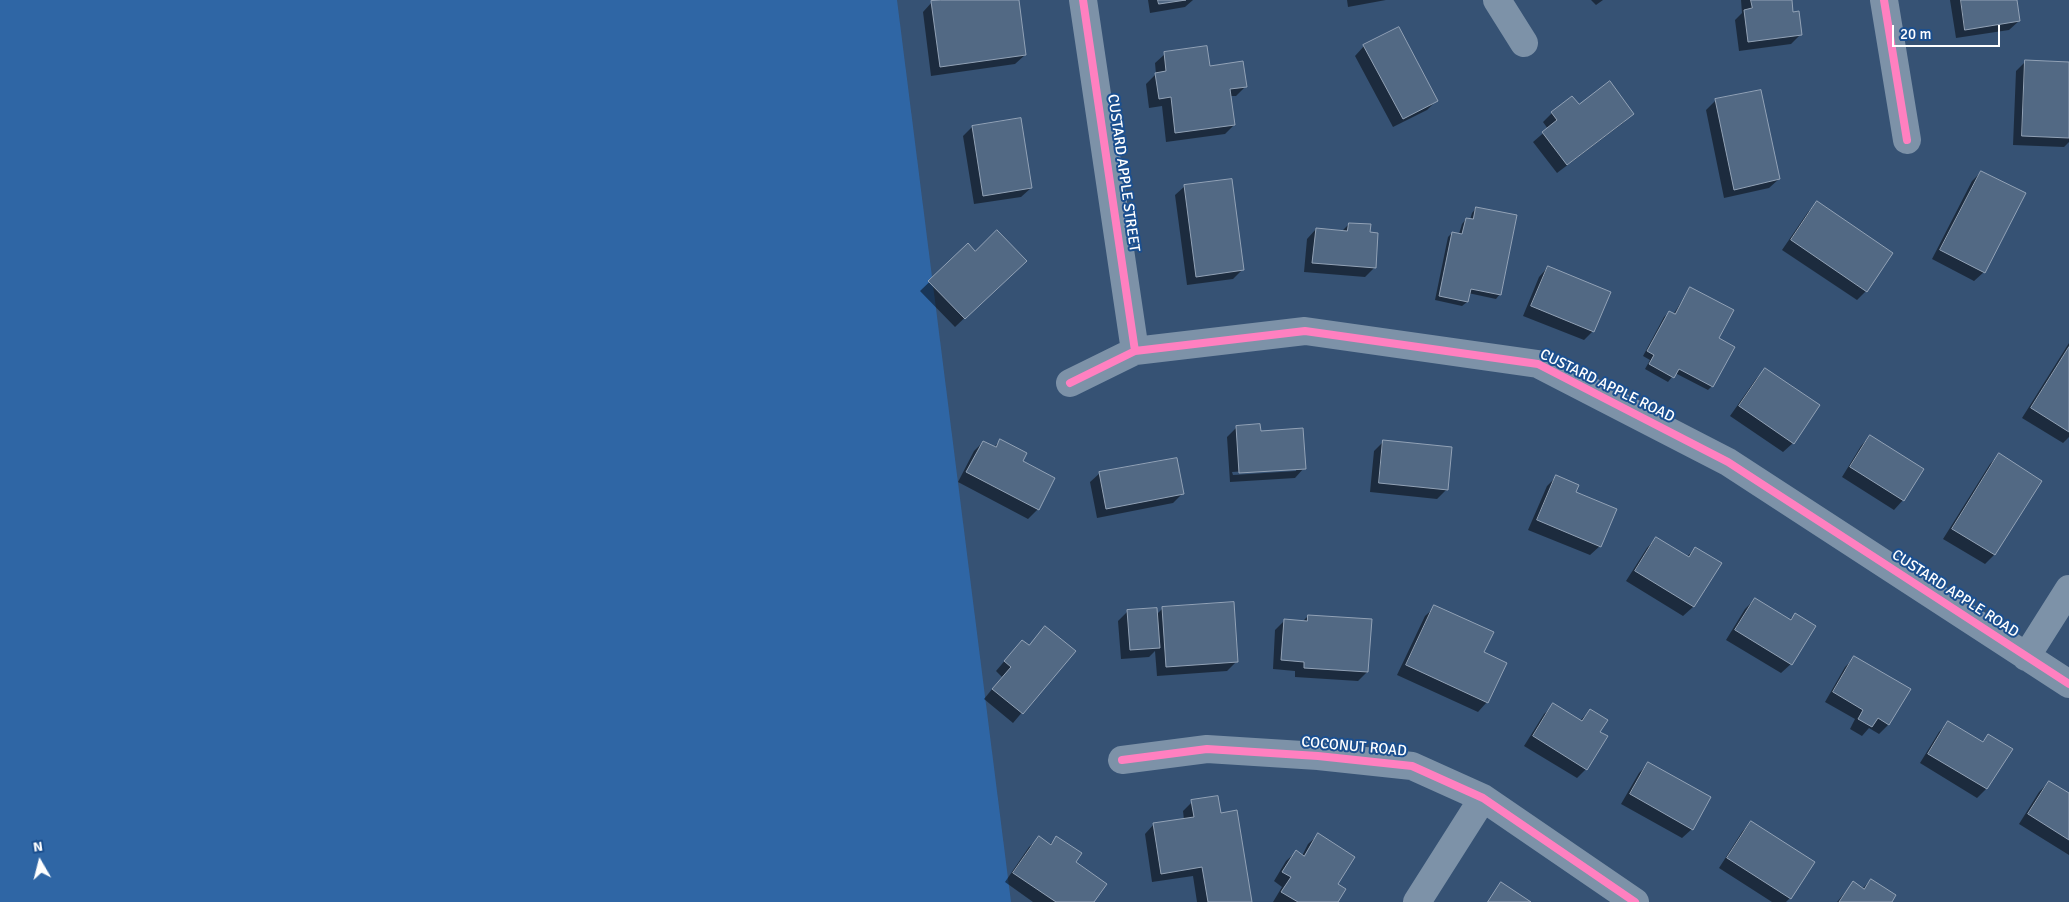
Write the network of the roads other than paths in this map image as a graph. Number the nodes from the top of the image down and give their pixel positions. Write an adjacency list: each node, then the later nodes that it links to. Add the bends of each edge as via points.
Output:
1 (1084, 0): 6 (street, CUSTARD APPLE STREET)
2 (1497, 0): 4 (street)
3 (1884, 0): 5 (street)
4 (1524, 43)
5 (1907, 140)
6 (1135, 351): 7 (street, CUSTARD APPLE ROAD); 9 (street, CUSTARD APPLE ROAD, via 1305,331 1538,364 1728,462)
7 (1070, 383)
8 (2069, 589): 9 (street)
9 (2026, 657): 10 (street, CUSTARD APPLE ROAD)
10 (2069, 684)
11 (1122, 760): 12 (street, COCONUT ROAD, via 1207,749 1318,756 1412,766)
12 (1482, 798): 13 (street); 14 (street, COCONUT ROAD)
13 (1416, 902)
14 (1635, 902)

